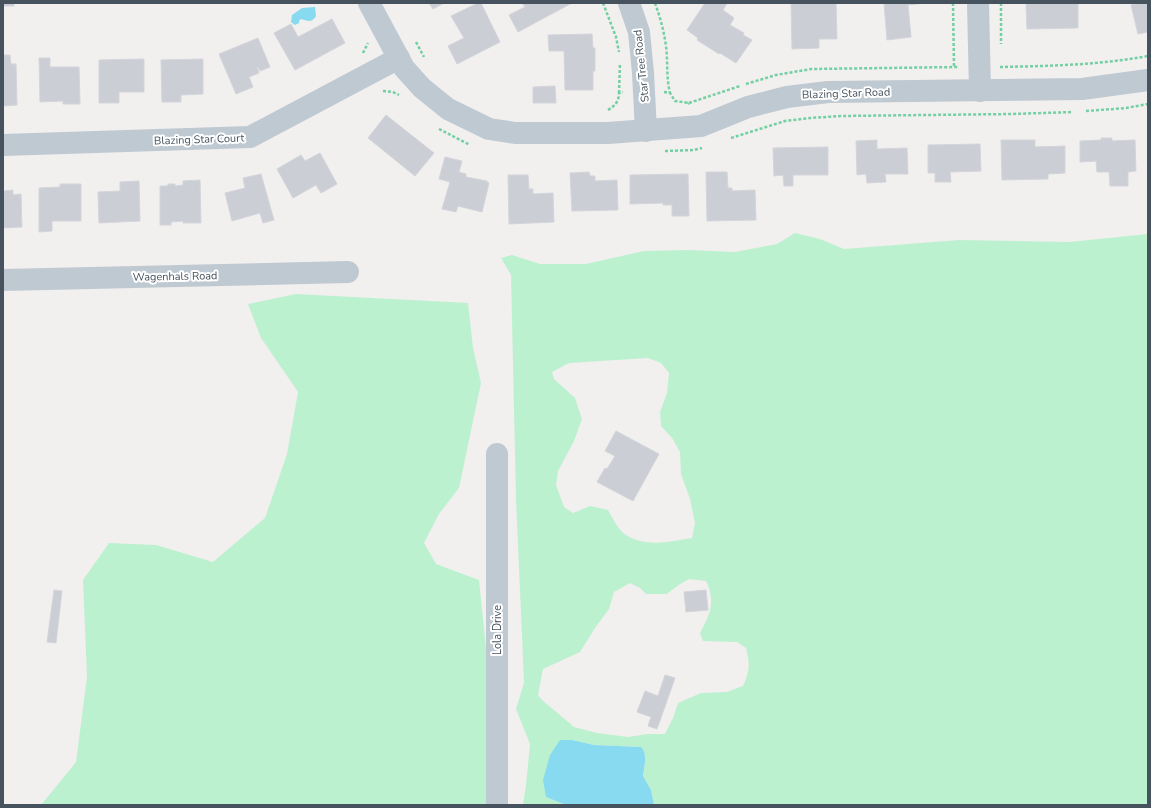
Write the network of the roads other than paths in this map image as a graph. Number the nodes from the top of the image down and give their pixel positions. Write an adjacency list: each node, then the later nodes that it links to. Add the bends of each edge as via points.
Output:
1 (369, 3): 4 (street, Blazing Star Road)
2 (629, 3): 7 (street, Star Tree Road, via 639,32)
3 (978, 3): 6 (street)
4 (399, 58): 7 (street, Blazing Star Road, via 404,68 422,88 457,114 489,129 515,133); 8 (street, Blazing Star Court, via 250,137)
5 (1148, 80): 6 (street, Blazing Star Road, via 1082,89)
6 (980, 91): 7 (street, Blazing Star Road, via 803,94 748,107 701,126)
7 (646, 131)
8 (3, 145)
9 (348, 272): 10 (street, Wagenhals Road)
10 (3, 280)
11 (497, 454): 12 (street, Lola Drive)
12 (497, 805)

